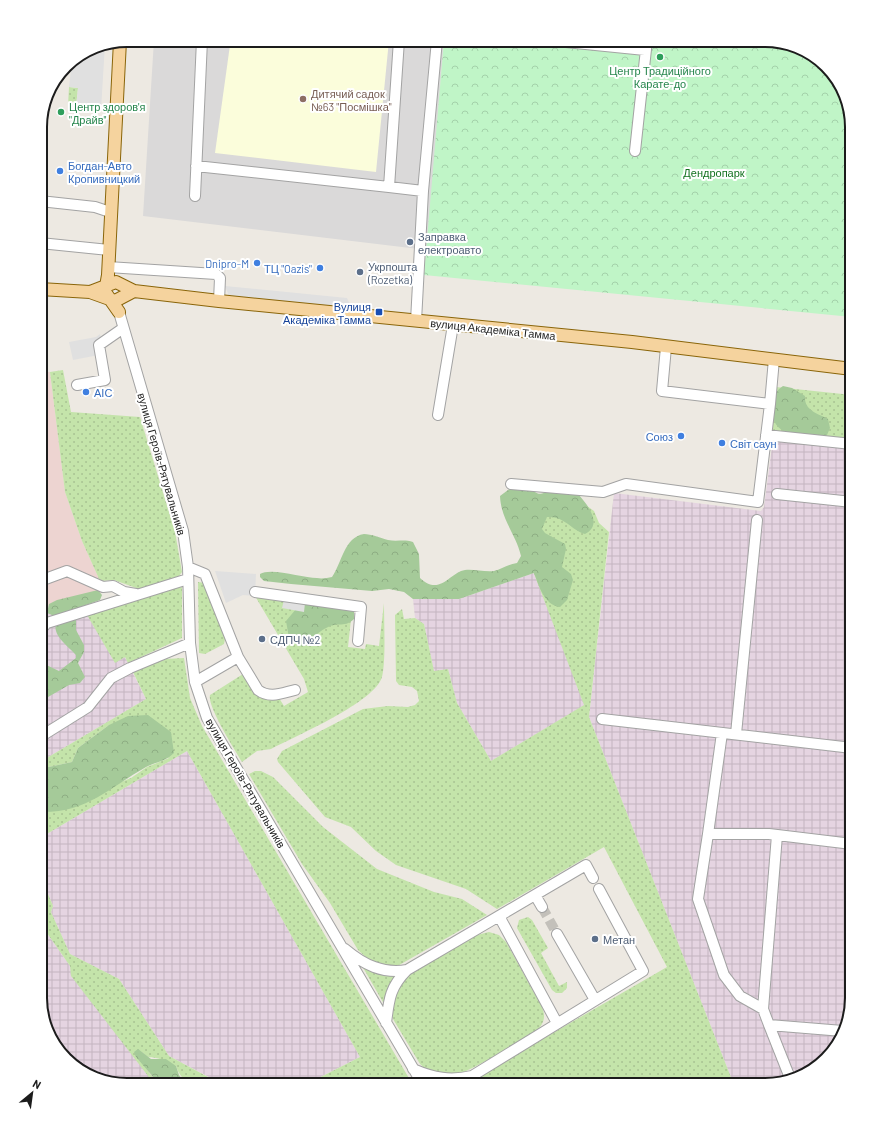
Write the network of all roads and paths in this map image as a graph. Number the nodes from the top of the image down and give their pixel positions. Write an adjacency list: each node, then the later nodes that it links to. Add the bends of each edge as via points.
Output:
1 (202, 47): 7 (street)
2 (398, 47): 8 (street)
3 (436, 47): 9 (street)
4 (646, 47): 6 (street)
5 (120, 48): 12 (main road, вулиця Героїв-Рятувальників)
6 (635, 151)
7 (196, 166): 8 (street); 10 (street)
8 (388, 187): 9 (street)
9 (423, 190): 24 (street)
10 (195, 196)
11 (47, 202): 12 (street, via 94,207)
12 (110, 212): 14 (main road, вулиця Героїв-Рятувальників)
13 (47, 244): 14 (street)
14 (109, 250): 15 (main road, вулиця Героїв-Рятувальників)
15 (108, 276): 16 (main road); 19 (main road); 20 (main road, вулиця Героїв-Рятувальників, via 105,292); 22 (street, via 216,274 220,278)
16 (120, 284): 18 (main road, вулиця Академіка Тамма); 21 (main road, вулиця Героїв-Рятувальників, via 123,291)
17 (47, 289): 19 (main road)
18 (134, 291): 21 (main road); 22 (main road, вулиця Академіка Тамма)
19 (90, 292): 20 (main road)
20 (108, 298): 21 (main road, via 115,301); 23 (main road, вулиця Героїв-Рятувальників)
21 (121, 298): 23 (main road, вулиця Героїв-Рятувальників)
22 (219, 301): 24 (main road, вулиця Академіка Тамма)
23 (119, 312): 26 (street, вулиця Героїв-Рятувальників)
24 (416, 321): 25 (main road, вулиця Академіка Тамма)
25 (453, 325): 27 (main road, вулиця Академіка Тамма); 32 (street)
26 (122, 328): 30 (street, via 99,346 105,380); 39 (street, вулиця Героїв-Рятувальників, via 183,531)
27 (666, 347): 28 (main road, вулиця Академіка Тамма); 31 (street, via 662,391)
28 (774, 359): 29 (main road, вулиця Академіка Тамма); 31 (street)
29 (845, 368)
30 (77, 385)
31 (770, 404): 33 (street)
32 (438, 415)
33 (766, 435): 34 (street); 35 (street, via 758,502 626,484 603,492)
34 (845, 443)
35 (511, 484)
36 (777, 494): 37 (street)
37 (845, 501)
38 (757, 520): 53 (street)
39 (188, 566): 41 (street, вулиця Героїв-Рятувальників); 47 (street, via 205,574)
40 (47, 578): 43 (street, via 67,571 103,587 113,586 124,592)
41 (188, 579): 43 (street); 46 (street, вулиця Героїв-Рятувальників)
42 (255, 592): 45 (street, via 361,607)
43 (136, 594): 44 (street)
44 (47, 623)
45 (358, 641)
46 (190, 643): 48 (street, вулиця Героїв-Рятувальників); 51 (street, via 111,678 88,707)
47 (238, 657): 48 (street); 49 (street, via 263,694 274,695)
48 (195, 682): 64 (street, вулиця Героїв-Рятувальників, via 207,718 220,742)
49 (295, 690)
50 (602, 719): 52 (street)
51 (47, 733)
52 (722, 733): 53 (street); 55 (street)
53 (736, 734): 54 (street)
54 (845, 747)
55 (708, 834): 56 (street); 67 (street, via 698,898 724,975 740,996)
56 (777, 835): 57 (street); 67 (street)
57 (845, 843)
58 (592, 878): 60 (street, via 586,865)
59 (599, 889): 66 (street, via 643,971)
60 (535, 894): 61 (street); 62 (street)
61 (542, 907)
62 (499, 916): 65 (street); 69 (street)
63 (558, 934): 66 (street)
64 (340, 945): 65 (street, via 356,958 374,967 390,972); 68 (street, вулиця Героїв-Рятувальників)
65 (407, 970): 68 (street, via 392,990)
66 (595, 1000): 69 (street)
67 (763, 1009): 70 (street)
68 (386, 1023): 72 (street, вулиця Героїв-Рятувальників)
69 (557, 1023): 74 (street)
70 (769, 1024): 71 (street); 73 (street)
71 (838, 1031)
72 (413, 1069): 75 (street, вулиця Героїв-Рятувальників); 76 (street)
73 (789, 1074)
74 (472, 1076): 77 (street)
75 (419, 1078)
76 (441, 1078)
77 (455, 1078)

